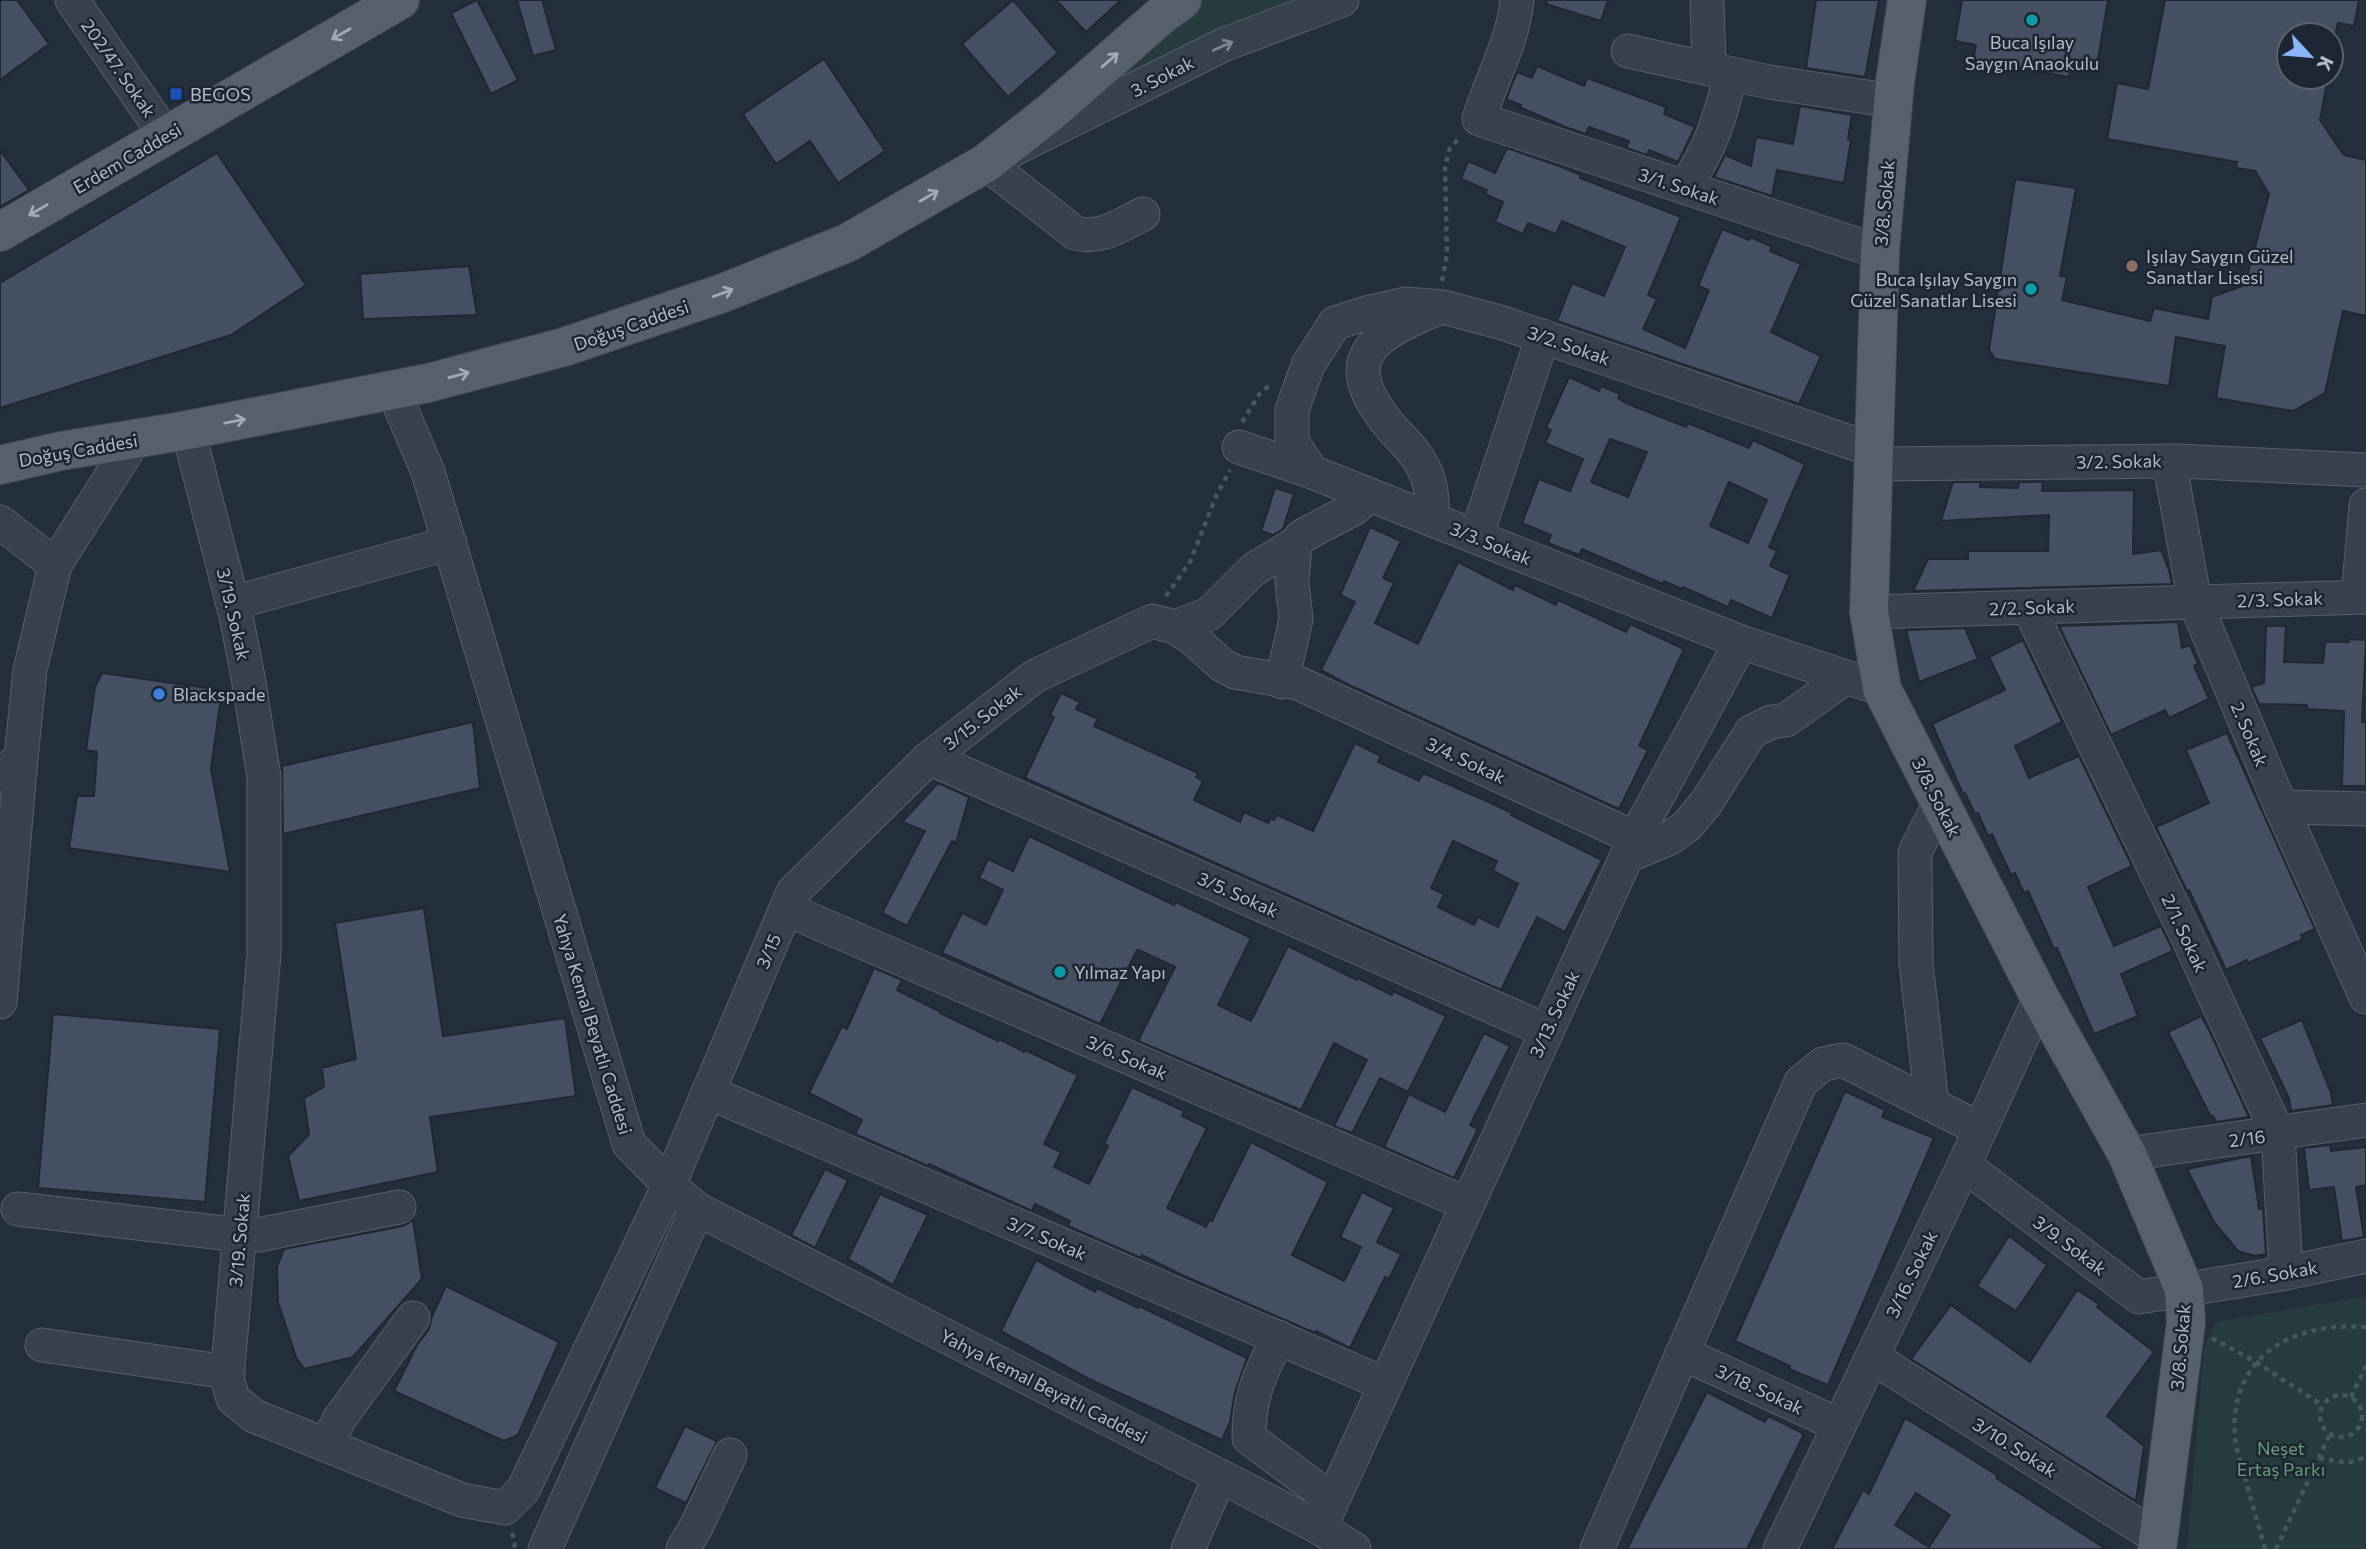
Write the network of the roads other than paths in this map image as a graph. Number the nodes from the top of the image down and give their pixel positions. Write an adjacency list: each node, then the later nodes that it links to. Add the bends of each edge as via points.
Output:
1 (72, 0): 11 (street, 202/47. Sokak)
2 (400, 0): 11 (main road, Erdem Caddesi, one-way to 11)
3 (1182, 0): 12 (main road, Doğuş Caddesi, one-way to 3)
4 (1342, 0): 12 (street, 3. Sokak, one-way to 4, via 1223,45)
5 (1517, 0): 13 (street, 3/1. Sokak, via 1511,36 1479,119)
6 (1707, 0): 9 (street)
7 (1907, 0): 10 (main road, 3/8. Sokak)
8 (1628, 51): 9 (street)
9 (1720, 71): 10 (street); 13 (street, via 1723,108 1700,165)
10 (1893, 101): 16 (main road, 3/8. Sokak)
11 (166, 136): 15 (main road, Erdem Caddesi, one-way to 15)
12 (986, 163): 14 (street, via 1075,233 1099,233); 19 (main road, Doğuş Caddesi, one-way to 12, via 564,347 723,293 847,243)
13 (1684, 187): 16 (street, 3/1. Sokak)
14 (1143, 214)
15 (0, 232)
16 (1880, 252): 23 (main road, 3/8. Sokak)
17 (1452, 309): 18 (street, 3/2. Sokak); 27 (street, 3/2. Sokak, via 1405,304 1335,323 1308,365 1292,410 1292,442); 30 (street, via 1416,318 1370,345 1361,371 1385,421 1409,444 1424,468 1433,498)
18 (1543, 336): 23 (street, 3/2. Sokak); 32 (street)
19 (393, 390): 20 (main road, Doğuş Caddesi, one-way to 19); 33 (street, Yahya Kemal Beyatlı Caddesi, via 428,472)
20 (188, 430): 21 (main road, Doğuş Caddesi); 38 (street, 3/19. Sokak)
21 (134, 440): 25 (main road, Doğuş Caddesi); 35 (street)
22 (1239, 447): 27 (street, 3/3. Sokak)
23 (1873, 457): 24 (street, 3/2. Sokak); 40 (main road, 3/8. Sokak)
24 (2169, 461): 26 (street, 3/2. Sokak); 37 (street, 2. Sokak)
25 (0, 465)
26 (2366, 470)
27 (1312, 472): 28 (street, 3/3. Sokak)
28 (1369, 495): 30 (street, 3/3. Sokak); 34 (street, 3/15. Sokak)
29 (2366, 505): 36 (street)
30 (1432, 520): 32 (street, 3/3. Sokak)
31 (0, 522): 35 (street)
32 (1476, 537): 42 (street, 3/3. Sokak)
33 (450, 543): 38 (street); 66 (street, Yahya Kemal Beyatlı Caddesi, via 629,1144)
34 (1295, 544): 41 (street, 3/15. Sokak, via 1253,570 1209,614); 45 (street, via 1292,583 1296,619)
35 (54, 565): 43 (street)
36 (2362, 597): 37 (street, 2/3. Sokak)
37 (2195, 602): 39 (street, 2/2. Sokak); 51 (street, 2. Sokak)
38 (233, 603): 71 (street, 3/19. Sokak, via 264,778 264,954)
39 (2029, 608): 40 (street, 2/2. Sokak); 63 (street, 2/1. Sokak)
40 (1869, 612): 46 (main road, 3/8. Sokak)
41 (1163, 624): 45 (street, 3/4. Sokak, via 1192,638 1235,672); 48 (street, 3/15. Sokak, via 1035,676)
42 (1741, 642): 44 (street); 53 (street, 3/13. Sokak)
43 (30, 670): 47 (street); 49 (street)
44 (1846, 677): 46 (street); 53 (street, via 1786,720 1751,732 1687,826 1670,838)
45 (1290, 682): 53 (street, 3/4. Sokak)
46 (1882, 689): 50 (main road, 3/8. Sokak)
47 (0, 704)
48 (929, 758): 54 (street, 3/15, via 793,892); 58 (street, 3/5. Sokak)
49 (11, 766): 57 (street)
50 (1940, 803): 56 (main road, 3/8. Sokak); 60 (street, via 1914,852 1916,963)
51 (2281, 807): 52 (street); 55 (street, 2. Sokak)
52 (2366, 809)
53 (1631, 847): 58 (street, 3/13. Sokak)
54 (786, 909): 59 (street, 3/15); 67 (street, 3/6. Sokak)
55 (2366, 997)
56 (2040, 998): 62 (street, 3/16. Sokak); 64 (main road, 3/8. Sokak)
57 (0, 1002)
58 (1547, 1031): 67 (street, 3/13. Sokak)
59 (708, 1092): 66 (street, 3/15); 76 (street, 3/7. Sokak)
60 (1932, 1104): 62 (street); 78 (street, via 1843,1060 1823,1064 1801,1082)
61 (2366, 1120): 63 (street, 2/16)
62 (1980, 1129): 65 (street, 3/16. Sokak)
63 (2278, 1134): 64 (street, 2/16); 73 (street, 2/1. Sokak)
64 (2127, 1154): 74 (main road, 3/8. Sokak)
65 (1964, 1165): 74 (street, 3/9. Sokak, via 2139,1297); 79 (street, 3/16. Sokak)
66 (669, 1185): 70 (street, Yahya Kemal Beyatlı Caddesi); 83 (street, 3/19. Sokak, via 523,1490 505,1508 462,1500)
67 (1467, 1204): 81 (street, 3/13. Sokak)
68 (399, 1207): 71 (street)
69 (18, 1209): 71 (street)
70 (697, 1209): 85 (street, Yahya Kemal Beyatlı Caddesi); 89 (street)
71 (240, 1235): 80 (street, 3/19. Sokak)
72 (2366, 1256): 73 (street, 2/6. Sokak)
73 (2286, 1273): 74 (street, 2/6. Sokak)
74 (2185, 1306): 87 (main road, 3/8. Sokak)
75 (413, 1318): 83 (street, via 340,1418)
76 (1278, 1337): 81 (street, 3/7. Sokak); 86 (street, via 1254,1388 1249,1438)
77 (42, 1345): 80 (street)
78 (1682, 1353): 82 (street, 3/18. Sokak); 93 (street)
79 (1872, 1357): 82 (street, 3/16. Sokak); 87 (street, 3/10. Sokak)
80 (228, 1372): 83 (street, 3/19. Sokak, via 233,1399 254,1416)
81 (1385, 1384): 86 (street, 3/13. Sokak)
82 (1839, 1425): 88 (street, 3/16. Sokak)
83 (326, 1445)
84 (730, 1455): 90 (street)
85 (1220, 1476): 86 (street, Yahya Kemal Beyatlı Caddesi); 91 (street)
86 (1326, 1514): 92 (street, Yahya Kemal Beyatlı Caddesi)
87 (2157, 1543)
88 (1789, 1545)
89 (545, 1549)
90 (683, 1549)
91 (1188, 1549)
92 (1354, 1549)
93 (1597, 1549)

